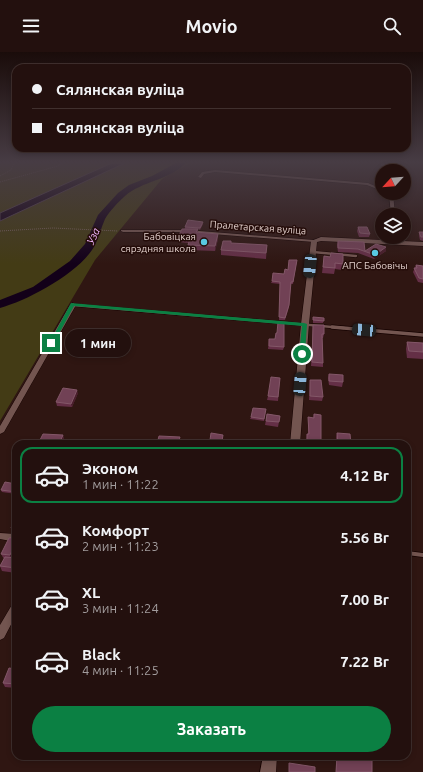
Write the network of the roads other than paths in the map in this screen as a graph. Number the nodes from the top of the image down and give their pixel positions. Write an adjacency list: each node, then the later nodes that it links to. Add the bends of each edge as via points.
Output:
1 (123, 231): 3 (street, Пралетарская вуліца, via 187,231)
2 (375, 240): 3 (street, Пралетарская вуліца)
3 (314, 241): 6 (street)
4 (411, 242): 5 (street, Пралетарская вуліца)
5 (423, 244)
6 (312, 252): 7 (lane); 9 (street)
7 (356, 256)
8 (73, 305): 9 (lane); 11 (street)
9 (304, 324): 10 (lane); 12 (street)
10 (423, 335)
11 (0, 432)
12 (295, 440)
13 (0, 536): 14 (street)
14 (12, 538)
15 (411, 554): 16 (lane)
16 (423, 555)
17 (12, 613): 18 (street)
18 (0, 634)
19 (270, 760): 20 (street)
20 (268, 772)

